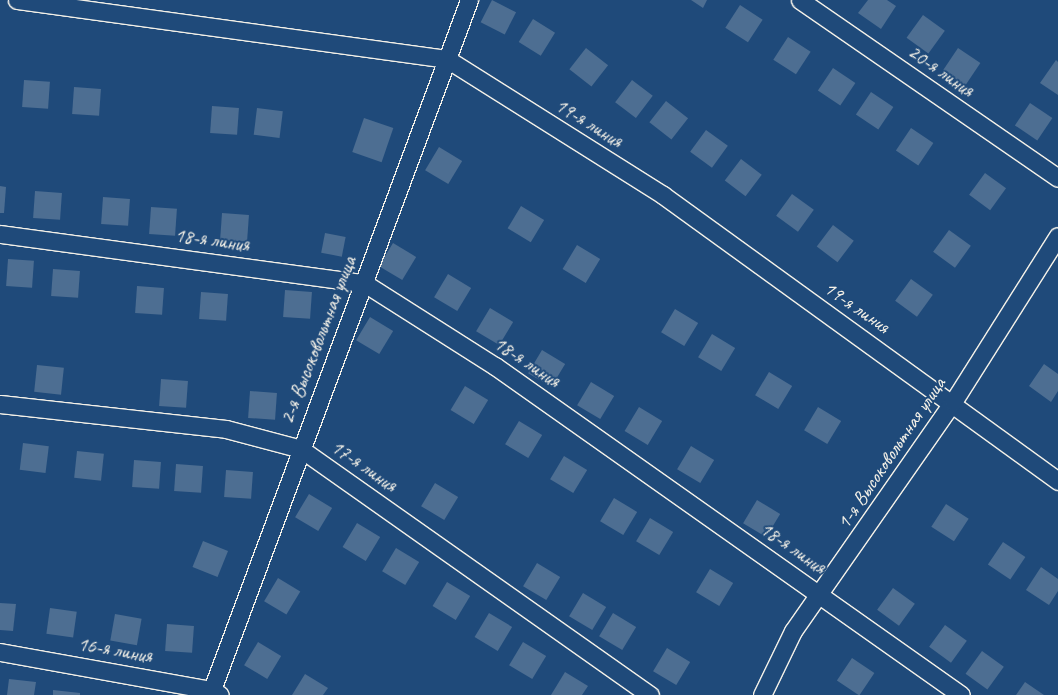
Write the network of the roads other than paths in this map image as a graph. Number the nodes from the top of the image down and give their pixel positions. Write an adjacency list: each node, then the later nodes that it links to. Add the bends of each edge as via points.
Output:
1 (17, 0): 4 (street, 19-я линия)
2 (469, 0): 4 (street, 2-я Высоковольтная улица)
3 (800, 0): 5 (street, 20-я линия)
4 (447, 59): 8 (street, 2-я Высоковольтная улица); 9 (street, 19-я линия, via 663,195)
5 (1058, 178)
6 (0, 234): 8 (street, 18-я линия)
7 (1058, 236): 9 (street, 1-я Высоковольтная улица)
8 (364, 283): 11 (street, 2-я Высоковольтная улица); 13 (street, 18-я линия, via 495,366)
9 (953, 402): 12 (street, 19-я линия); 13 (street, 1-я Высоковольтная улица)
10 (0, 404): 11 (street, 17-я линия, via 226,429)
11 (301, 449): 15 (street, 2-я Высоковольтная улица); 16 (street, 17-я линия)
12 (1058, 481)
13 (820, 594): 17 (street, 1-я Высоковольтная улица, via 793,631); 18 (street, 18-я линия)
14 (0, 652): 15 (street, 16-я линия)
15 (214, 693)
16 (650, 695)
17 (762, 695)
18 (962, 695)

